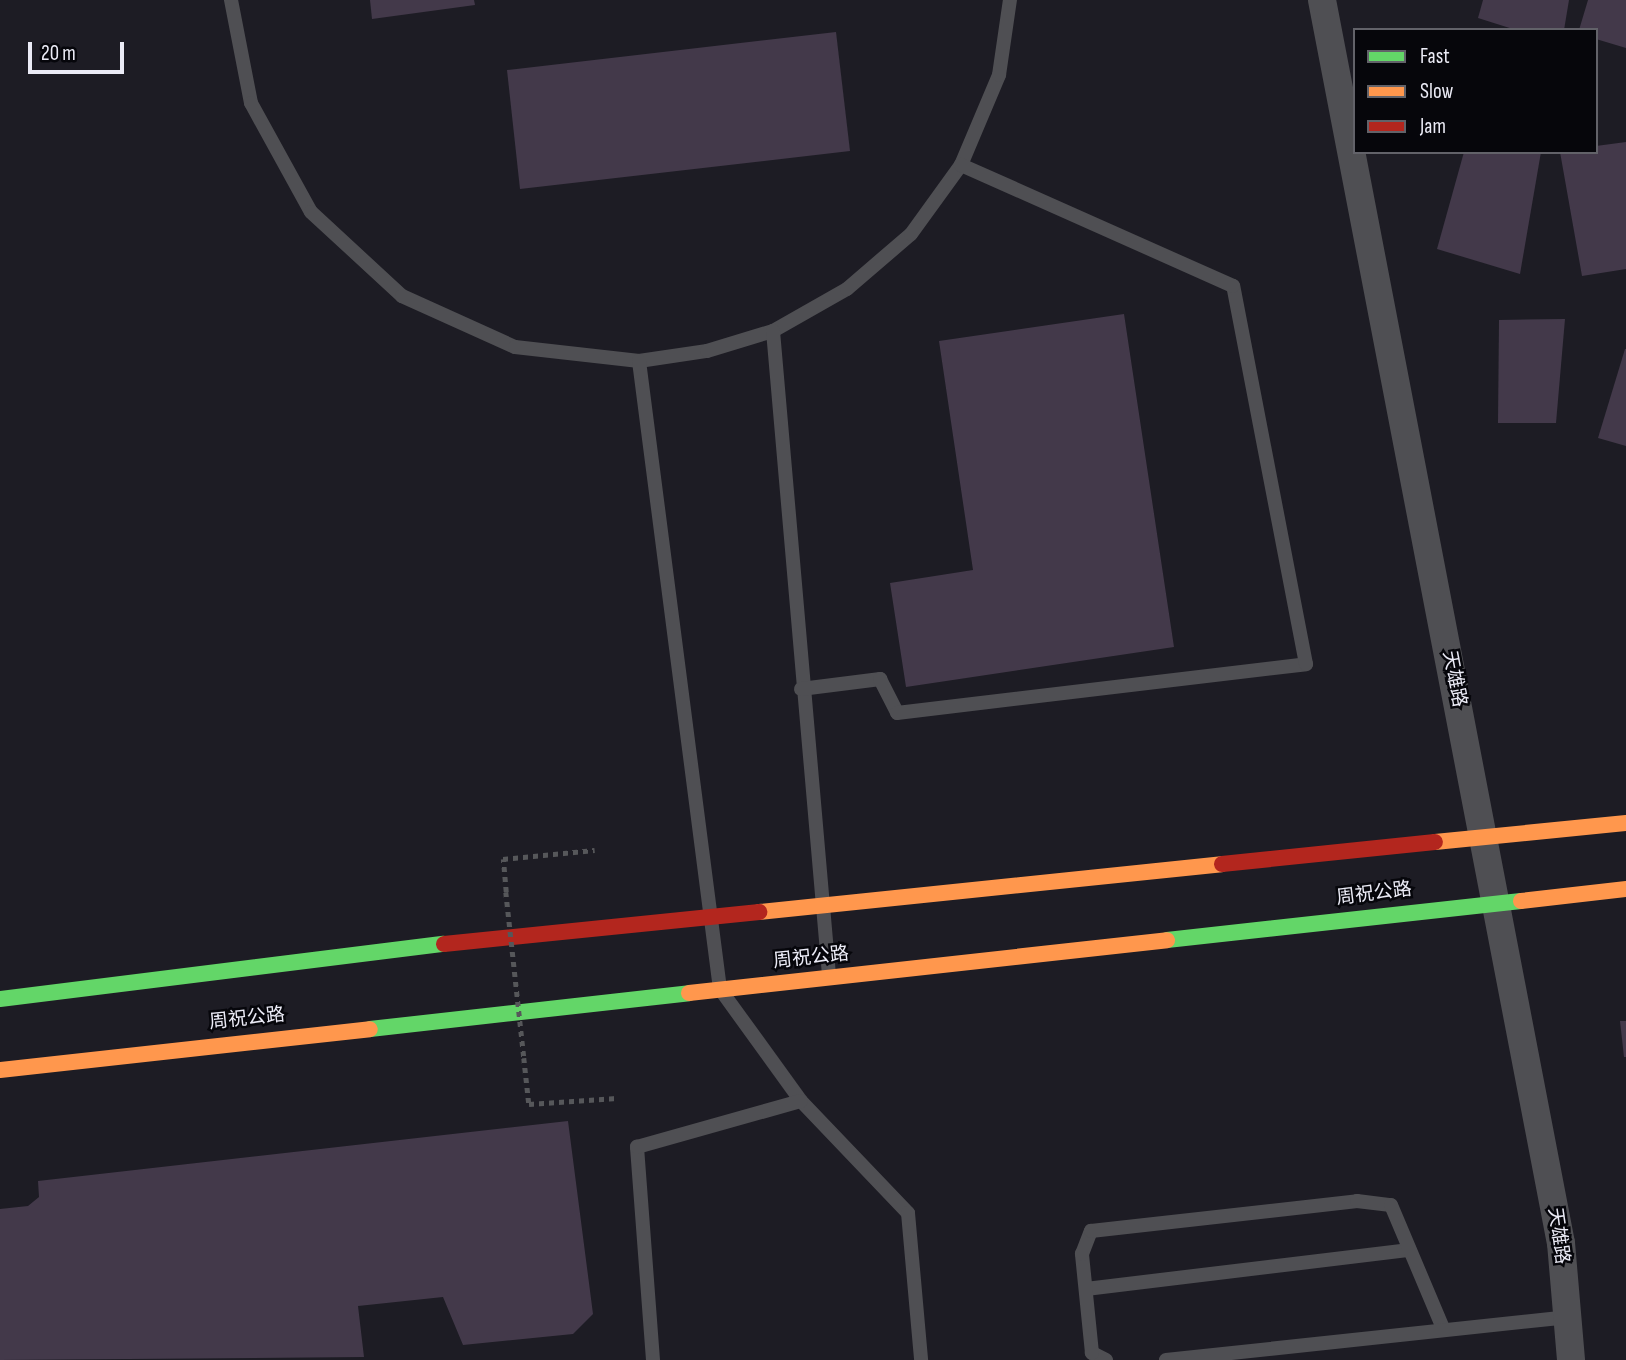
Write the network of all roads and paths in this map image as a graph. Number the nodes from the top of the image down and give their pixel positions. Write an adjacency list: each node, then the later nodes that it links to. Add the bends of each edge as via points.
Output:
1 (231, 0): 6 (lane, via 251,103 311,212 402,296 515,347)
2 (1010, 0): 4 (lane, via 999,75)
3 (1322, 0): 9 (street, 天雄路)
4 (961, 165): 5 (lane, via 893,250 847,289); 7 (lane, via 1233,286 1306,664 897,713 880,679)
5 (773, 331): 6 (lane, via 707,352); 7 (lane)
6 (639, 361): 14 (lane)
7 (801, 690): 13 (lane)
8 (1626, 823): 9 (street)
9 (1485, 838): 12 (street, 天雄路); 13 (street)
10 (595, 850): 19 (path, bridge, via 503,859 529,1104)
11 (1626, 889): 12 (street, 周祝公路)
12 (1497, 901): 15 (street, 周祝公路); 23 (street, 天雄路, via 1560,1242)
13 (824, 905): 14 (street); 15 (lane)
14 (706, 917): 16 (lane); 17 (street, via 285,960)
15 (830, 977): 16 (street, 周祝公路)
16 (720, 989): 18 (street, 周祝公路); 20 (lane)
17 (0, 999)
18 (0, 1069)
19 (617, 1098)
20 (801, 1101): 25 (lane, via 637,1147); 26 (lane, via 908,1213)
21 (1410, 1250): 22 (lane); 22 (lane, via 1391,1205 1357,1200 1091,1231 1082,1254); 24 (lane)
22 (1086, 1289): 27 (lane, via 1092,1353)
23 (1567, 1317): 24 (lane); 29 (street, 天雄路)
24 (1443, 1328): 28 (lane)
25 (653, 1360)
26 (921, 1360)
27 (1106, 1360)
28 (1166, 1360)
29 (1571, 1360)

